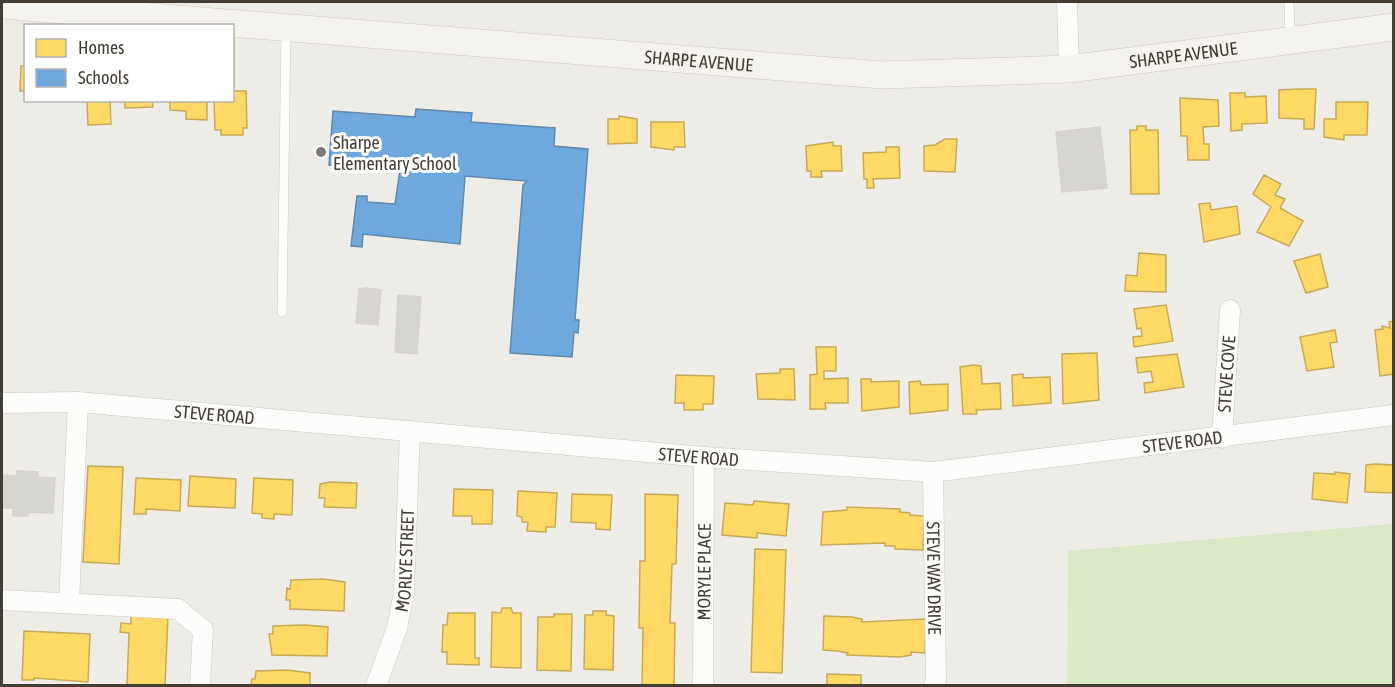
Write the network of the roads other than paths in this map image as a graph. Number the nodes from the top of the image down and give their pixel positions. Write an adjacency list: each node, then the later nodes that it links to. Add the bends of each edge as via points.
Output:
1 (1066, 2): 7 (street)
2 (1288, 2): 6 (lane)
3 (2, 5): 4 (street, SHARPE AVENUE)
4 (286, 27): 7 (street, SHARPE AVENUE, via 882,75); 9 (lane)
5 (1394, 27): 6 (street, SHARPE AVENUE)
6 (1290, 40): 7 (street, SHARPE AVENUE)
7 (1069, 69)
8 (1230, 310): 14 (street, STEVE COVE)
9 (282, 312)
10 (78, 402): 11 (street, STEVE ROAD); 13 (street, STEVE ROAD); 18 (street)
11 (2, 403)
12 (1394, 415): 14 (street, STEVE ROAD)
13 (410, 430): 15 (street, STEVE ROAD); 20 (street, MORLYE STREET, via 404,593)
14 (1222, 438): 16 (street, STEVE ROAD)
15 (704, 457): 16 (street, STEVE ROAD); 21 (street, MORYLE PLACE)
16 (933, 472): 22 (street, STEVE WAY DRIVE)
17 (2, 600): 18 (street)
18 (69, 603): 19 (street, via 178,609 203,630)
19 (200, 686)
20 (376, 686)
21 (703, 686)
22 (934, 686)

